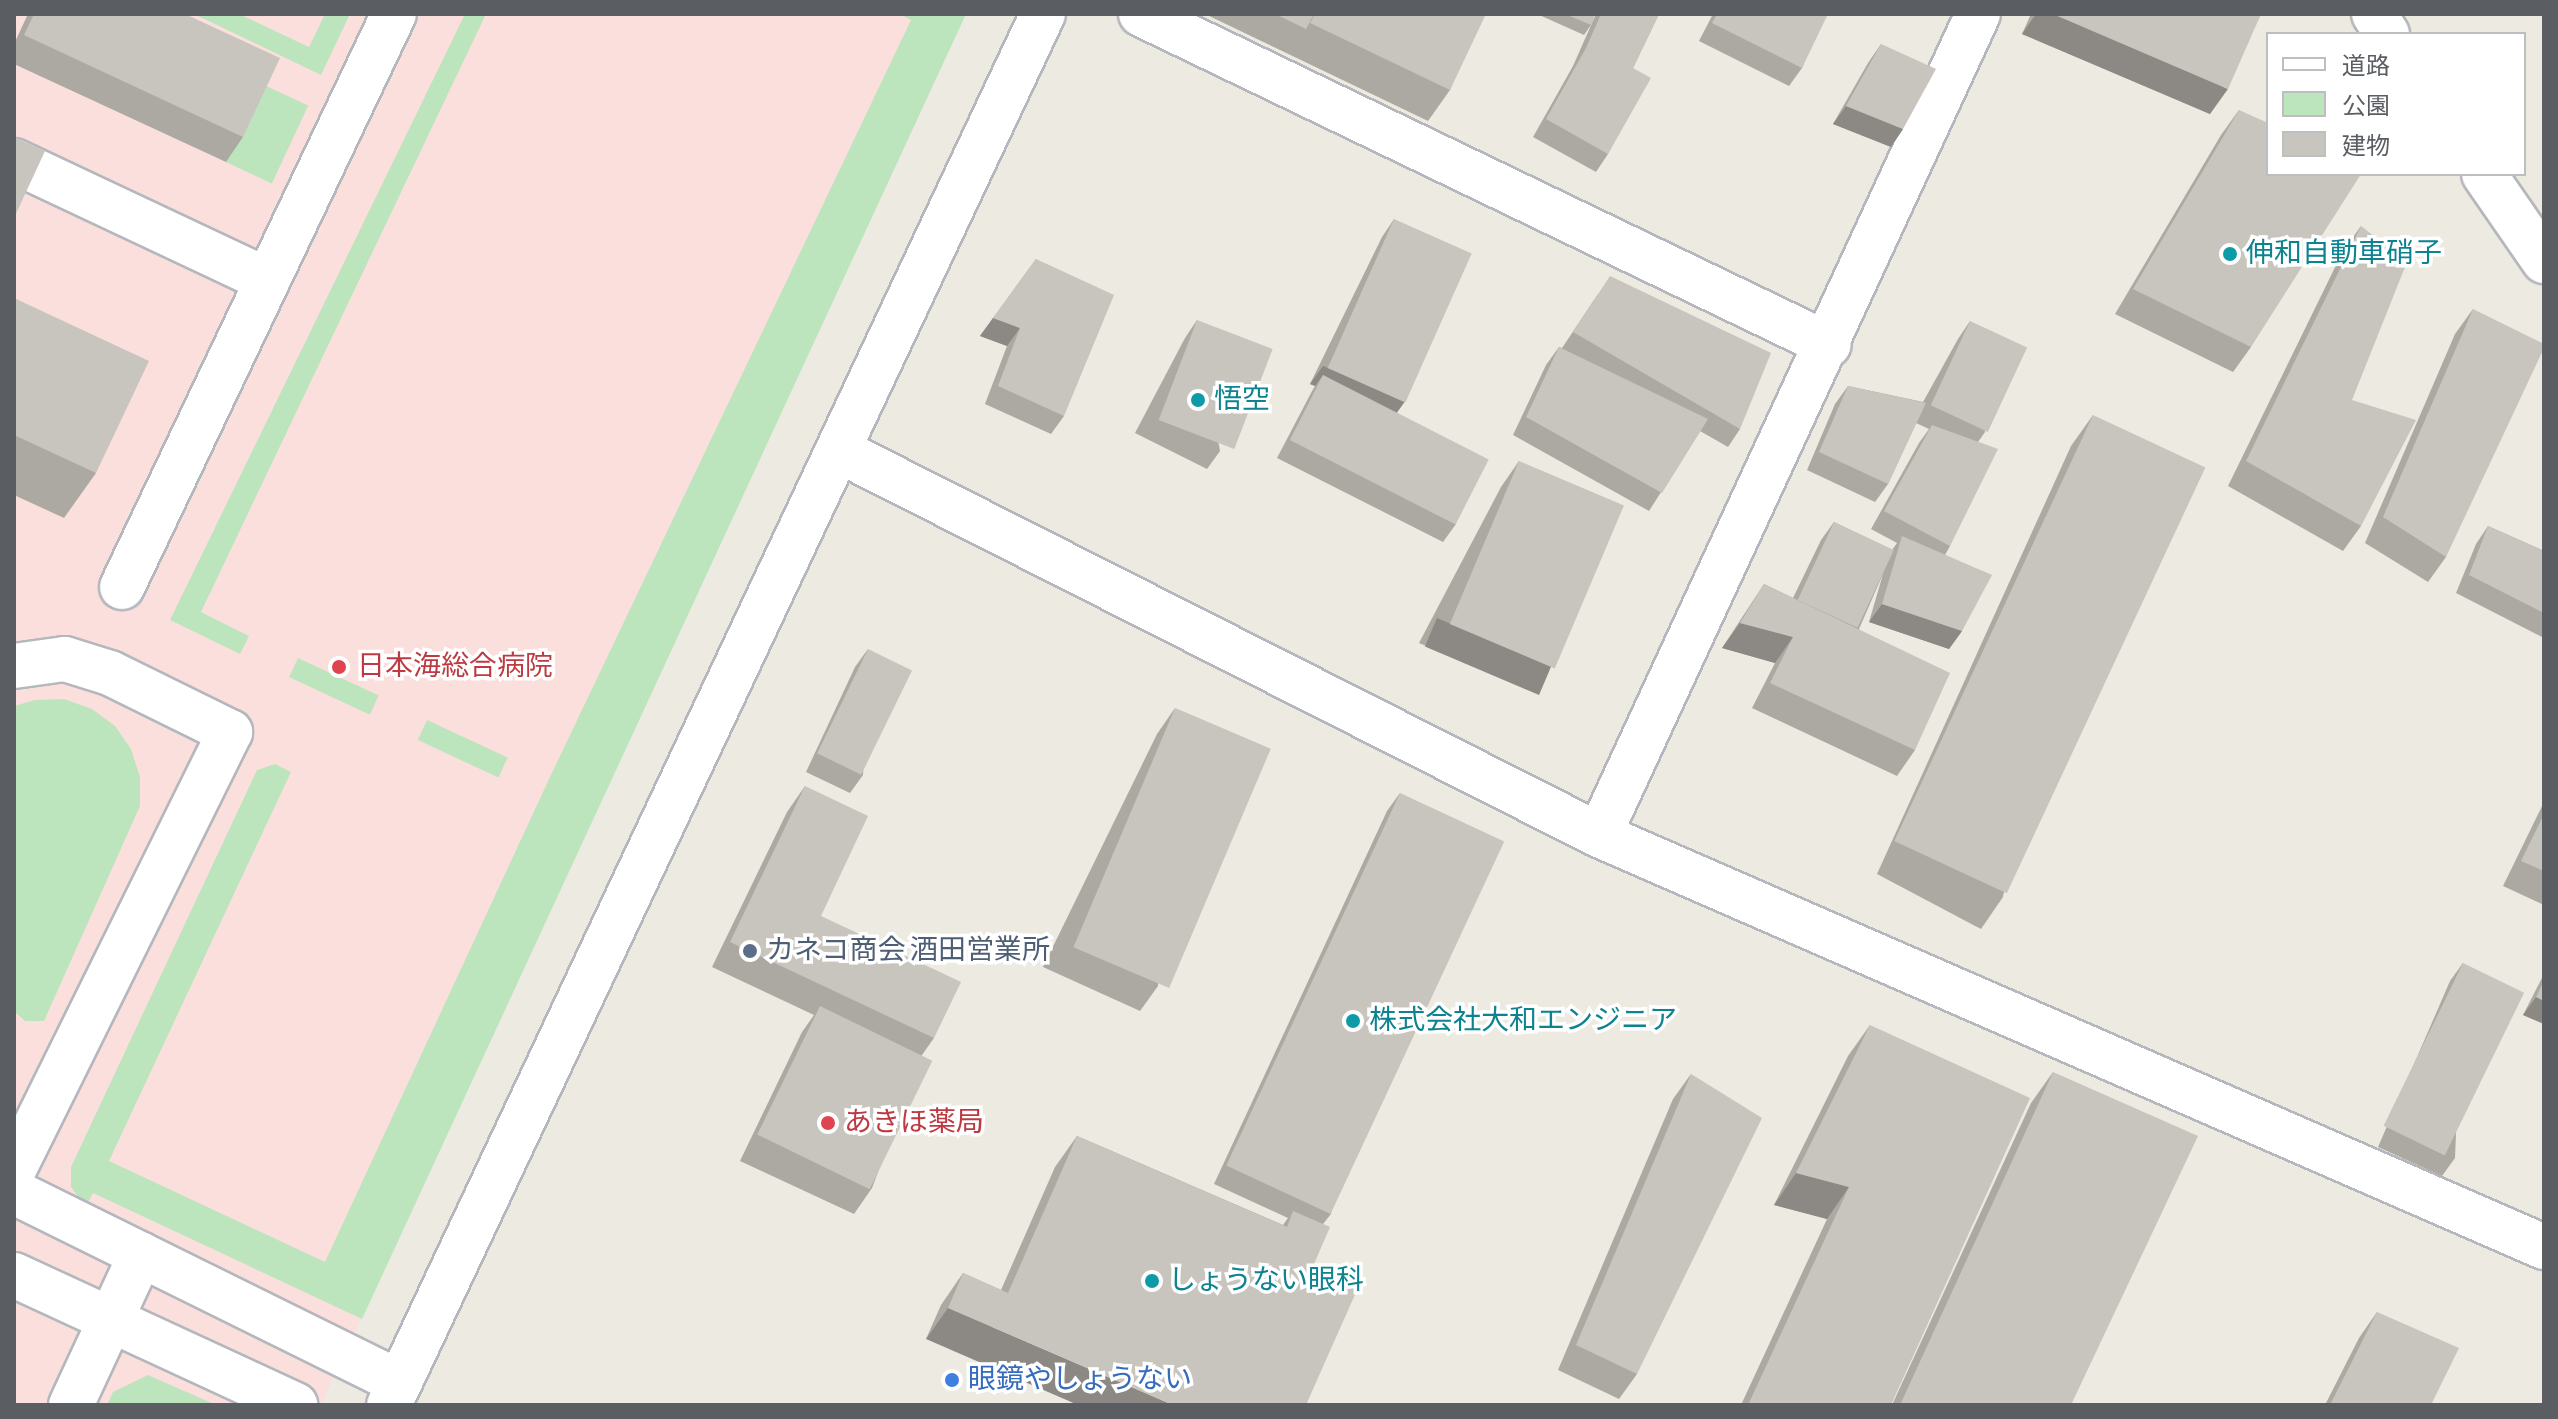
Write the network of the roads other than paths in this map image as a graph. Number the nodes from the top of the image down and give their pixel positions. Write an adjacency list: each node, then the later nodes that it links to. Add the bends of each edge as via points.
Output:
1 (394, 14): 10 (street)
2 (1043, 14): 12 (street)
3 (1141, 14): 11 (street)
4 (1978, 14): 11 (street)
5 (2374, 14): 6 (street)
6 (2386, 32)
7 (14, 161): 10 (street)
8 (2485, 176): 9 (street)
9 (2544, 261)
10 (267, 280): 13 (street)
11 (1829, 345): 15 (street)
12 (838, 450): 15 (street); 22 (street)
13 (122, 587)
14 (14, 666): 16 (street, via 65,659 95,668 230,732)
15 (1599, 835): 18 (street)
16 (14, 1170)
17 (14, 1192): 19 (street)
18 (2544, 1247)
19 (141, 1254): 21 (street); 22 (street)
20 (14, 1275): 21 (street)
21 (111, 1320): 23 (street); 24 (street)
22 (394, 1393)
23 (71, 1405)
24 (295, 1405)

